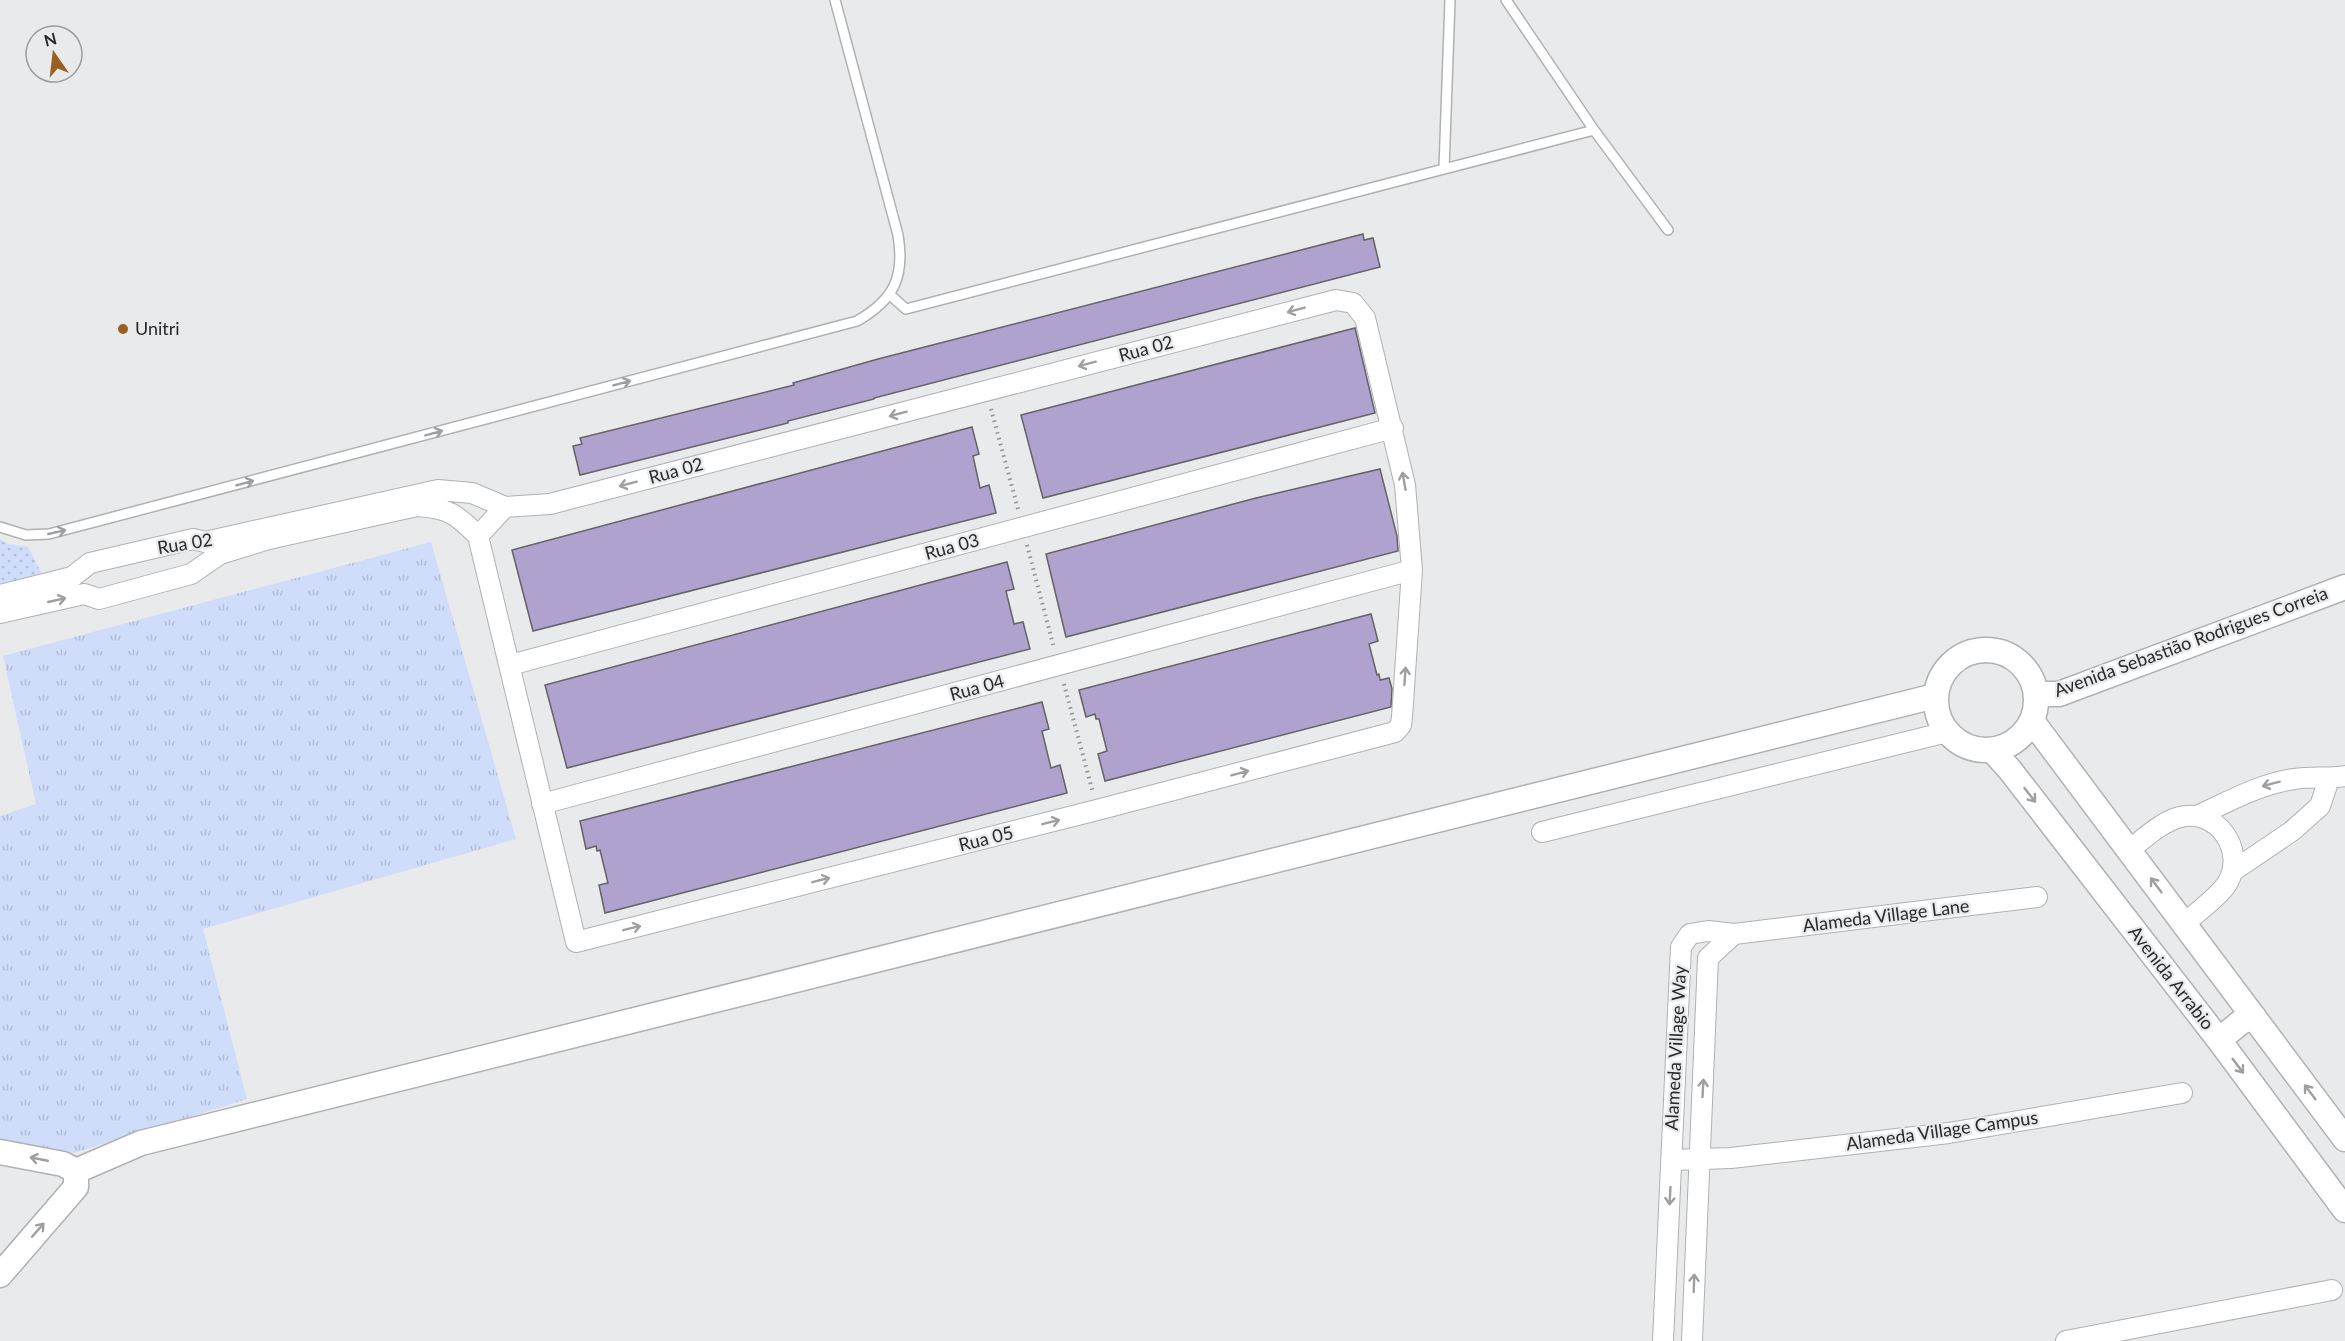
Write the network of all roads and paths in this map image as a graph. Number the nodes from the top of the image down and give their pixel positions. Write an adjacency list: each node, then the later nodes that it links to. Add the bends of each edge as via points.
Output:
1 (835, 0): 7 (lane, via 902,256 899,276)
2 (1450, 0): 5 (lane)
3 (1506, 0): 4 (lane)
4 (1594, 130): 5 (lane); 6 (lane)
5 (1444, 169): 7 (lane, via 906,309)
6 (1668, 230)
7 (890, 295): 13 (lane, one-way to 7, via 26,535 49,534 857,321)
8 (987, 390): 9 (street, Rua 02, one-way to 8, via 1365,318 1353,303 1336,300); 11 (street, Rua 02, one-way to 11, via 550,504); 14 (path)
9 (1393, 428): 14 (street, Rua 03); 16 (street, one-way to 9, via 1405,484)
10 (472, 493): 11 (street, Rua 02); 12 (street); 18 (street, Rua 02, via 438,490 205,542 193,539 90,563 72,577)
11 (505, 507): 15 (street)
12 (460, 518): 15 (street); 19 (street, one-way to 12, via 84,594 99,598 120,593 191,574 220,554 269,539 417,506 440,508)
13 (0, 527)
14 (1023, 528): 20 (street, Rua 03); 21 (path)
15 (478, 536): 20 (street)
16 (1412, 570): 21 (street, Rua 04); 29 (street, Rua 05, one-way to 16, via 1395,732 1402,717)
17 (2345, 587): 22 (street, Avenida Sebastião Rodrigues Correia, via 2059,694)
18 (0, 595)
19 (0, 613)
20 (510, 665): 28 (street)
21 (1059, 666): 28 (street, Rua 04); 29 (path)
22 (2036, 694): 23 (street, via 2033,681 2016,660 1991,650 1965,654 1954,662 1938,683); 24 (street)
23 (1935, 696): 25 (street, via 1940,722); 44 (street, via 141,1143)
24 (2032, 721): 26 (street, via 2015,742); 32 (street)
25 (1947, 732): 26 (street, via 1967,747); 31 (street)
26 (1992, 750): 38 (street, Avenida Arrabio, one-way to 38)
27 (2337, 778): 30 (street, one-way to 30, via 2295,778 2263,786); 33 (street, via 2320,806 2292,831)
28 (542, 804): 29 (street, Rua 05, one-way to 29, via 576,942)
29 (1097, 810)
30 (2198, 816): 32 (street, via 2169,820); 33 (street, via 2223,830 2231,842)
31 (1542, 832)
32 (2130, 850): 35 (street, one-way to 32)
33 (2233, 871): 35 (street, via 2228,884)
34 (2037, 897): 36 (street, Alameda Village Lane)
35 (2184, 924): 37 (street)
36 (1734, 934): 42 (street, Alameda Village Way, one-way to 36, via 1708,958); 43 (street, Alameda Village Way, via 1690,934 1681,947)
37 (2254, 1017): 38 (street); 40 (street, one-way to 37)
38 (2219, 1040): 45 (street, Avenida Arrabio, one-way to 45)
39 (2182, 1093): 42 (street, Alameda Village Campus, via 1949,1133 1731,1158)
40 (2345, 1139)
41 (0, 1152): 44 (street, one-way to 41, via 63,1164)
42 (1700, 1158): 43 (street, Alameda Village Campus); 49 (street, Alameda Village Way, one-way to 42)
43 (1671, 1160): 48 (street, Alameda Village Way, one-way to 48)
44 (76, 1171): 46 (street, one-way to 44, via 76,1187)
45 (2345, 1210)
46 (0, 1275)
47 (2332, 1290): 50 (street)
48 (1663, 1341)
49 (1692, 1341)
50 (2067, 1341)

